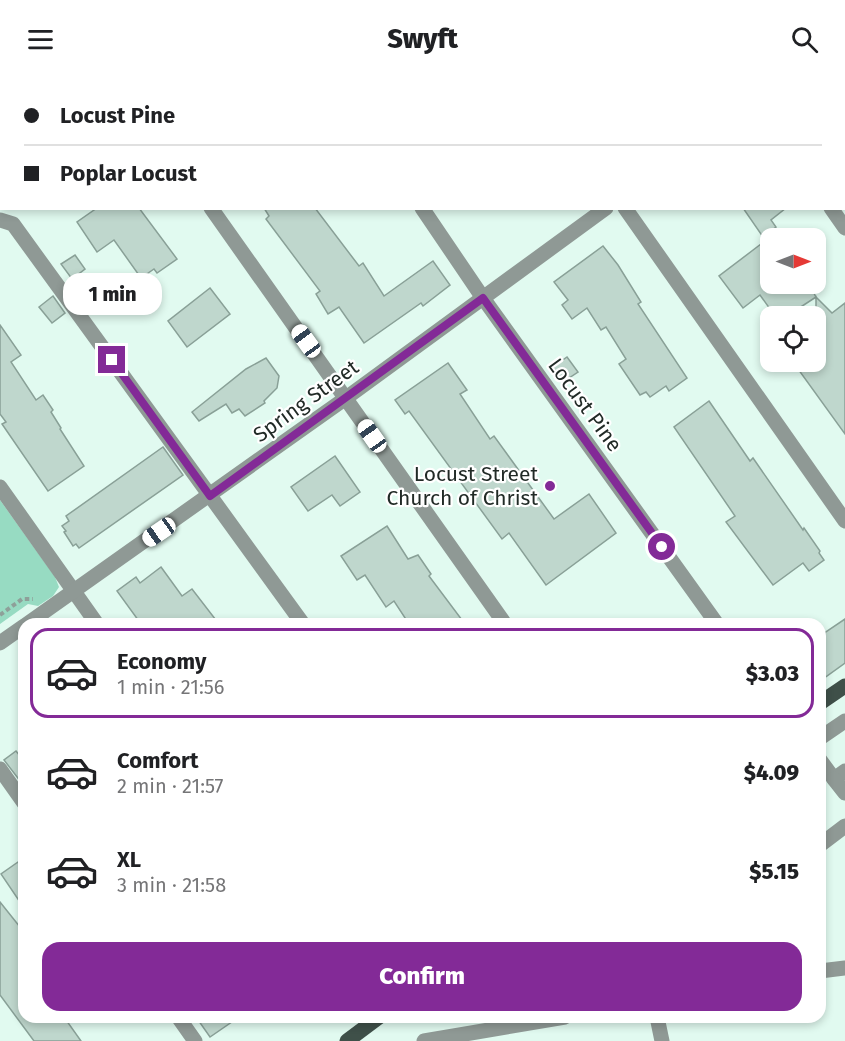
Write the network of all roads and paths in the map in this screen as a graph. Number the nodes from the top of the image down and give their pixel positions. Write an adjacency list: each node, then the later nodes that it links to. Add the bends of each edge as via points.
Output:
1 (212, 210): 9 (street)
2 (423, 210): 8 (street, Locust Pine)
3 (603, 210): 8 (street, Spring Street)
4 (626, 210): 12 (street)
5 (832, 210): 7 (street)
6 (0, 220): 11 (street, via 13,224)
7 (845, 228)
8 (483, 298): 9 (street, Spring Street); 20 (street, Locust Pine)
9 (346, 398): 11 (street, Spring Street); 19 (street)
10 (0, 487): 13 (street)
11 (210, 496): 13 (street, Spring Street); 18 (street)
12 (845, 521)
13 (74, 592): 16 (street, Spring Street); 17 (street)
14 (37, 600): 15 (path, via 22,599)
15 (0, 615)
16 (36, 618)
17 (93, 618)
18 (299, 618)
19 (501, 618)
20 (713, 618)
21 (18, 631): 22 (street, Spring Street)
22 (0, 643)
23 (845, 686): 24 (main road)
24 (826, 699)
25 (845, 721): 26 (street)
26 (826, 734)
27 (826, 765): 29 (street)
28 (0, 769): 31 (street)
29 (839, 775): 30 (street)
30 (845, 793)
31 (18, 794)
32 (845, 826): 33 (street)
33 (826, 840)
34 (845, 968): 35 (street)
35 (826, 970)
36 (182, 1023): 40 (street)
37 (371, 1023): 41 (main road)
38 (530, 1023): 42 (street)
39 (658, 1023): 43 (street)
40 (195, 1041)
41 (346, 1041)
42 (424, 1041)
43 (662, 1041)

